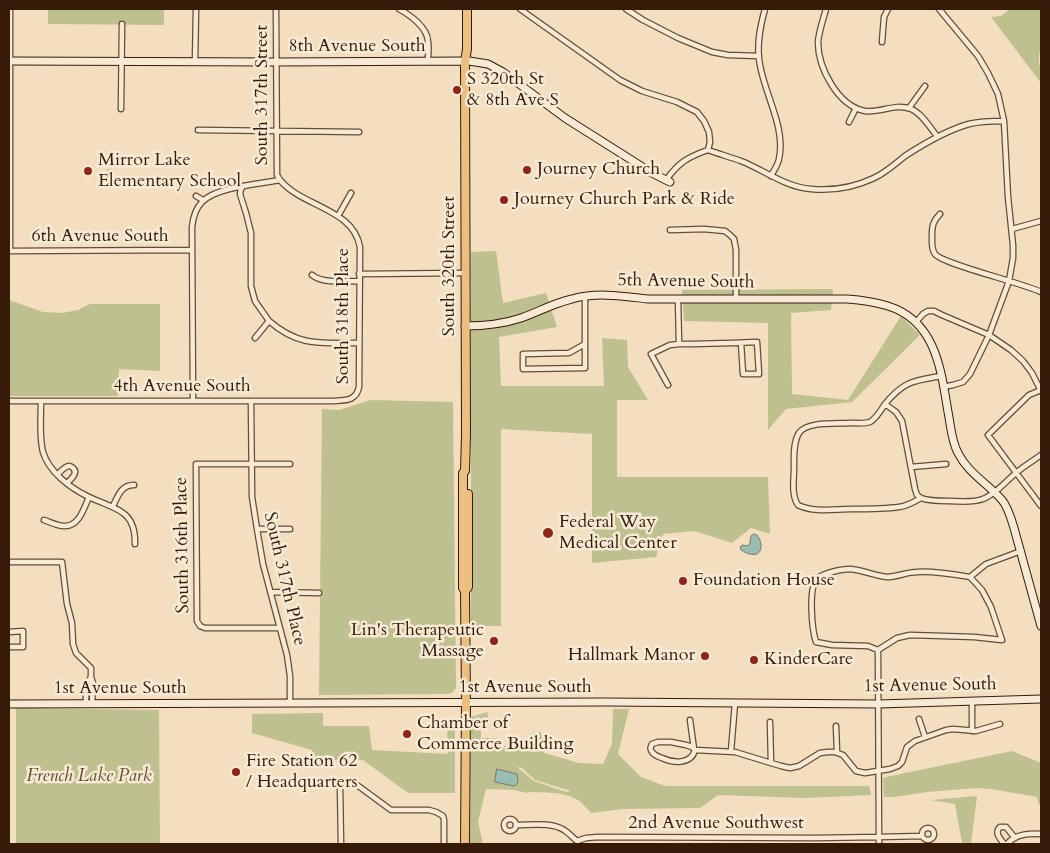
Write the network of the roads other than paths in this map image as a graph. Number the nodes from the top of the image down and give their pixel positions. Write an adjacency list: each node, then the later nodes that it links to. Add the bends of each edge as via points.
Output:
1 (10, 9): 17 (street)
2 (196, 9): 19 (street)
3 (276, 9): 20 (street, South 317th Street)
4 (398, 9): 13 (street)
5 (462, 9): 22 (main road, South 320th Street)
6 (467, 9): 22 (main road, South 320th Street)
7 (520, 9): 33 (street, via 620,80 697,112 709,132)
8 (626, 9): 16 (street, via 678,38 712,52)
9 (765, 9): 16 (street, via 759,36)
10 (826, 9): 24 (street, via 818,42 822,65 834,87)
11 (888, 9): 15 (street)
12 (939, 9): 27 (street, via 978,56 998,94)
13 (408, 11): 21 (street, via 427,34)
14 (122, 24): 18 (street)
15 (882, 42)
16 (759, 56): 35 (street, via 780,142 780,158)
17 (10, 61): 18 (street, 8th Avenue South); 34 (street)
18 (122, 62): 19 (street, 8th Avenue South); 26 (street)
19 (195, 62): 20 (street, 8th Avenue South)
20 (276, 62): 21 (street, 8th Avenue South); 30 (street, South 317th Street)
21 (428, 62): 22 (street, 8th Avenue South)
22 (465, 62): 37 (street, 8th Avenue South, via 488,64 503,72 565,118); 49 (main road, South 320th Street)
23 (925, 86): 25 (street)
24 (856, 108): 25 (street, via 870,111); 28 (street)
25 (909, 108): 32 (street, via 921,116)
26 (121, 109)
27 (1004, 121): 32 (street, via 974,122); 45 (street)
28 (849, 122)
29 (198, 130): 30 (street)
30 (276, 131): 31 (street); 36 (street, South 317th Street, via 277,175)
31 (359, 132)
32 (937, 136): 35 (street, via 876,177 857,185 809,189)
33 (708, 150): 35 (street, via 742,161); 37 (street, via 678,164)
34 (10, 174): 48 (street)
35 (771, 176)
36 (280, 180): 38 (street); 43 (street, via 290,191)
37 (668, 181)
38 (244, 186): 41 (street, via 216,192); 58 (street, South 317th Street, via 240,194 251,232 251,286 255,301)
39 (352, 193): 43 (street)
40 (196, 196): 41 (street)
41 (203, 200): 47 (street, via 193,219)
42 (940, 214): 53 (street, via 932,225 932,250 937,257)
43 (338, 216): 50 (street, South 318th Place, via 356,234 360,247)
44 (1041, 221): 45 (street)
45 (1012, 229): 53 (street, via 1013,258)
46 (670, 230): 57 (street, via 704,229 730,234 736,250)
47 (192, 250): 48 (street, 6th Avenue South); 74 (street)
48 (10, 251)
49 (465, 273): 50 (street); 60 (main road, South 320th Street)
50 (359, 274): 52 (street, South 318th Place)
51 (312, 275): 52 (street, via 323,280)
52 (359, 281): 63 (street, South 318th Place)
53 (1009, 281): 54 (street); 61 (street)
54 (1041, 292)
55 (585, 296): 56 (street, 5th Avenue South, via 601,294); 60 (street, 5th Avenue South, via 507,322); 65 (street)
56 (678, 299): 57 (street, 5th Avenue South); 66 (street)
57 (736, 299): 59 (street, 5th Avenue South, via 864,301 897,309)
58 (269, 321): 62 (street); 63 (street, via 285,334 306,341)
59 (916, 322): 61 (street, via 923,314 934,311); 67 (street, 5th Avenue South, via 935,351)
60 (465, 326): 109 (main road, South 320th Street, via 465,471 468,475)
61 (990, 335): 69 (street, via 968,378 959,384); 70 (street, via 1023,361)
62 (255, 338)
63 (359, 343): 71 (street, South 318th Place, via 359,387)
64 (741, 343): 64 (street, via 757,342 759,374 743,374); 66 (street)
65 (585, 344): 65 (street, via 585,368 523,369 523,354 569,353)
66 (679, 344): 68 (street, via 651,354)
67 (941, 376): 69 (street, 5th Avenue South); 76 (street, via 905,385)
68 (668, 385)
69 (943, 387): 86 (street, 5th Avenue South, via 951,434 958,453 966,467)
70 (1041, 390): 82 (street, via 1029,395 988,435)
71 (355, 397): 75 (street, 4th Avenue South)
72 (9, 401): 73 (street, 4th Avenue South)
73 (41, 401): 74 (street, 4th Avenue South); 83 (street, via 43,452)
74 (192, 401): 75 (street, 4th Avenue South)
75 (252, 402): 78 (street, South 317th Place)
76 (885, 404): 81 (street, via 900,418); 88 (street, via 868,422 826,424 800,432 794,460 794,498 798,505 815,509 892,508)
77 (1041, 454): 82 (street)
78 (252, 464): 79 (street); 92 (street, South 317th Place); 101 (street, South 316th Place, via 196,464 197,621 205,628)
79 (290, 464)
80 (946, 464): 81 (street)
81 (911, 467): 88 (street, via 915,489)
82 (1016, 472): 86 (street); 90 (street)
83 (58, 474): 84 (street); 84 (street, via 66,467 73,468 74,476)
84 (67, 483): 87 (street)
85 (134, 484): 89 (street, via 124,488)
86 (994, 492): 88 (street, via 984,499 972,501); 95 (street, 5th Avenue South, via 1009,512)
87 (89, 497): 89 (street); 91 (street, via 73,524 62,526)
88 (921, 498)
89 (112, 506): 94 (street, via 132,524)
90 (1041, 506)
91 (44, 520)
92 (256, 529): 93 (street); 98 (street, South 317th Place)
93 (290, 529)
94 (135, 544)
95 (1021, 551): 97 (street, via 986,564); 100 (street, 5th Avenue South)
96 (9, 562): 111 (street, via 62,562 73,644 76,653 91,668 86,685)
97 (970, 577): 104 (street, via 991,607 1002,640 910,635 897,638); 104 (street, via 943,572 886,577 846,569 817,579 812,598 816,642 868,646)
98 (272, 592): 99 (street); 101 (street, South 317th Place)
99 (319, 593)
100 (1041, 626)
101 (280, 628): 108 (street, South 317th Place, via 290,676)
102 (9, 632): 103 (street, via 23,631 23,647)
103 (9, 647)
104 (878, 650): 112 (street)
105 (1041, 699): 106 (street, 1st Avenue South)
106 (972, 701): 112 (street, 1st Avenue South); 118 (street)
107 (735, 702): 109 (street, 1st Avenue South); 112 (street, 1st Avenue South); 121 (street)
108 (290, 703): 109 (street, 1st Avenue South); 111 (street, 1st Avenue South)
109 (466, 703): 135 (main road, South 320th Street)
110 (9, 704): 111 (street, 1st Avenue South)
111 (89, 704)
112 (879, 704): 124 (street)
113 (919, 719): 119 (street)
114 (690, 720): 120 (street)
115 (770, 722): 123 (street)
116 (1000, 724): 118 (street)
117 (836, 726): 122 (street)
118 (972, 731): 119 (street, via 948,730)
119 (925, 738): 124 (street, via 908,746 898,766)
120 (694, 750): 120 (street, via 688,759 675,762 655,755 651,748 656,742 666,741); 121 (street)
121 (730, 751): 123 (street)
122 (837, 752): 123 (street, via 822,753 793,767); 124 (street, via 859,772)
123 (771, 762)
124 (879, 771): 130 (street)
125 (516, 825): 132 (street, 2nd Avenue Southwest, via 559,828)
126 (1041, 834): 131 (street)
127 (922, 836): 130 (street, 2nd Avenue Southwest)
128 (618, 837): 129 (street, 2nd Avenue Southwest); 132 (street, 2nd Avenue Southwest, via 586,838); 136 (street)
129 (815, 838): 130 (street, 2nd Avenue Southwest); 137 (street)
130 (879, 838): 138 (street)
131 (1016, 838): 139 (street); 139 (street, via 1006,827 1000,827 997,834)
132 (575, 843)
133 (341, 844): 134 (street, via 340,786 352,782 391,810 440,813 444,820)
134 (444, 844)
135 (465, 844)
136 (618, 844)
137 (815, 844)
138 (879, 844)
139 (1006, 844)

